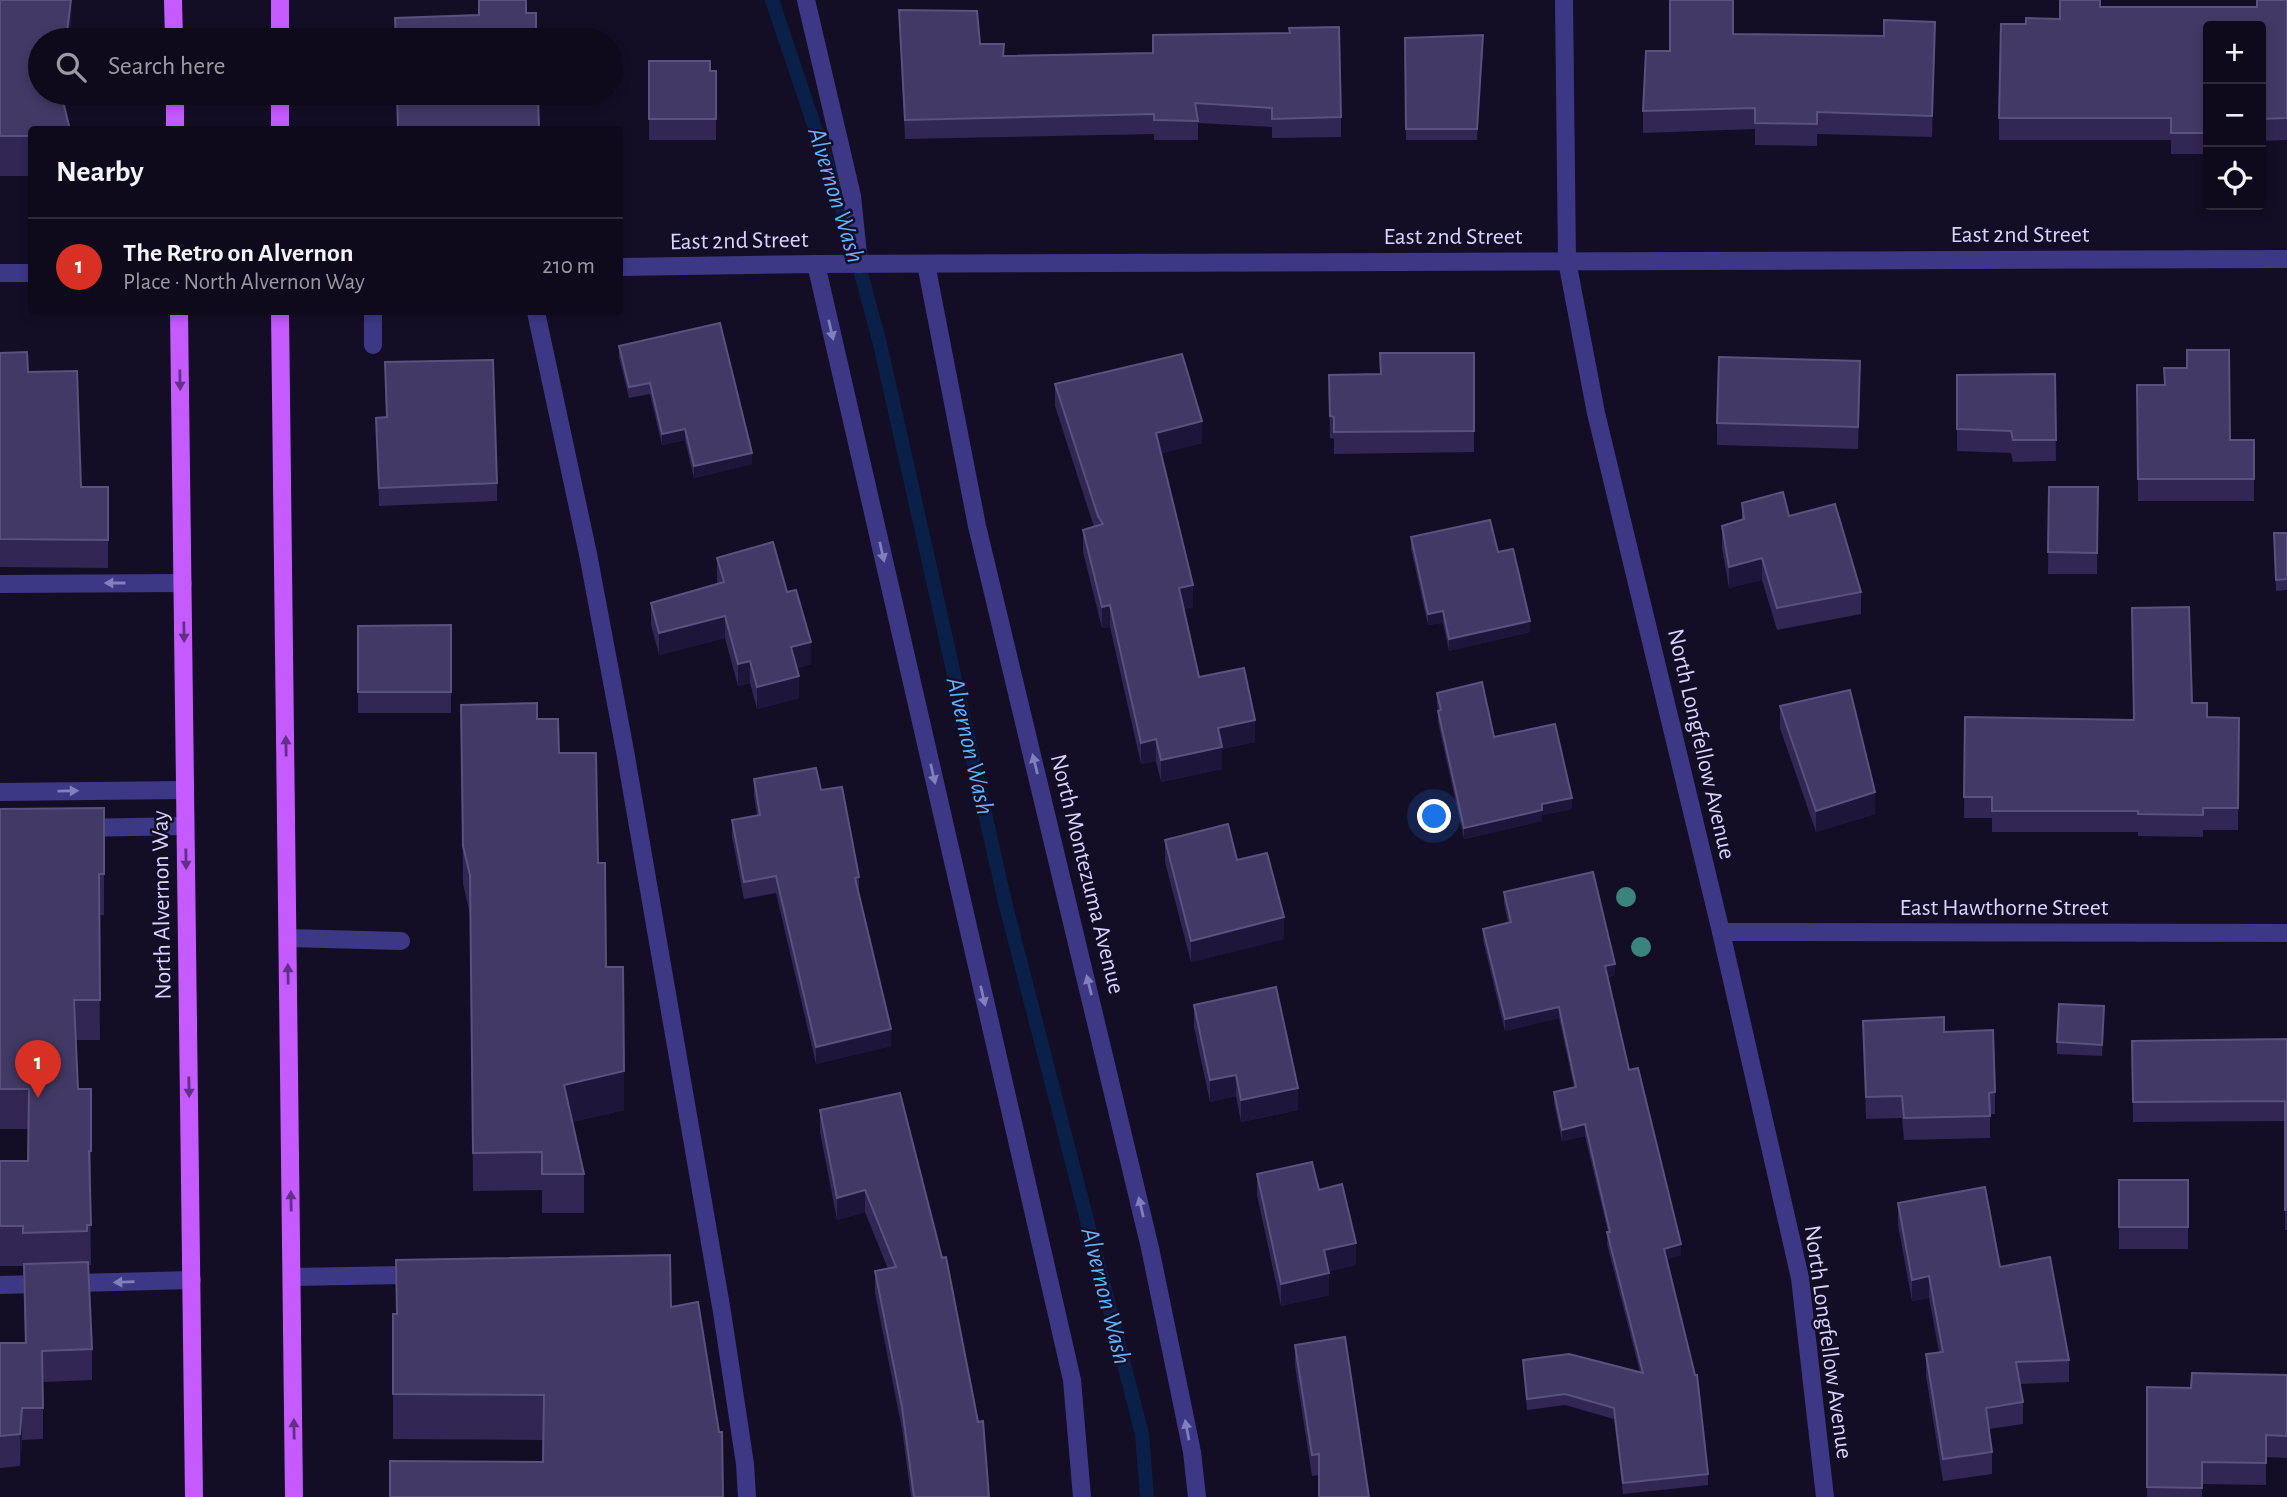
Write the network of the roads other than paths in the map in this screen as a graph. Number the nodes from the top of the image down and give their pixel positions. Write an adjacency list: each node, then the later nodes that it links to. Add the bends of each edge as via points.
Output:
1 (173, 0): 5 (main road)
2 (280, 0): 6 (main road)
3 (806, 0): 14 (street, via 852,196)
4 (1564, 0): 12 (street, North Longfellow Avenue)
5 (174, 28)
6 (280, 28)
7 (175, 105): 9 (main road)
8 (280, 105): 10 (main road)
9 (176, 126)
10 (280, 126)
11 (2287, 259): 12 (street, East 2nd Street)
12 (1567, 261): 15 (street, East 2nd Street); 30 (street, North Longfellow Avenue, via 1596,412)
13 (816, 264): 14 (street, East 2nd Street); 16 (street, East 2nd Street); 41 (street, one-way to 41, via 1072,1380)
14 (859, 264): 15 (street, East 2nd Street)
15 (926, 264): 42 (street, North Montezuma Avenue, one-way to 15, via 1150,1248 977,526)
16 (623, 267)
17 (0, 273): 18 (street)
18 (28, 273)
19 (179, 315): 24 (main road, North Alvernon Way, one-way to 24)
20 (280, 315): 32 (main road, one-way to 20)
21 (373, 315): 23 (street)
22 (537, 315): 40 (street, via 625,751 722,1312)
23 (373, 345)
24 (183, 583): 25 (street, one-way to 25); 26 (main road, North Alvernon Way, one-way to 26)
25 (0, 584)
26 (186, 790): 27 (street, one-way to 26); 28 (main road, North Alvernon Way)
27 (0, 792)
28 (186, 826): 29 (street); 36 (main road, North Alvernon Way, one-way to 36)
29 (64, 828)
30 (1721, 932): 31 (street, East Hawthorne Street); 43 (street, North Longfellow Avenue, via 1800,1278)
31 (2287, 933)
32 (288, 938): 33 (street); 35 (main road, one-way to 32)
33 (401, 941)
34 (404, 1275): 35 (street)
35 (292, 1277): 39 (main road, one-way to 35)
36 (192, 1280): 37 (street, one-way to 37); 38 (main road, North Alvernon Way)
37 (0, 1285)
38 (194, 1497)
39 (294, 1497)
40 (747, 1497)
41 (1082, 1497)
42 (1197, 1497)
43 (1825, 1497)

